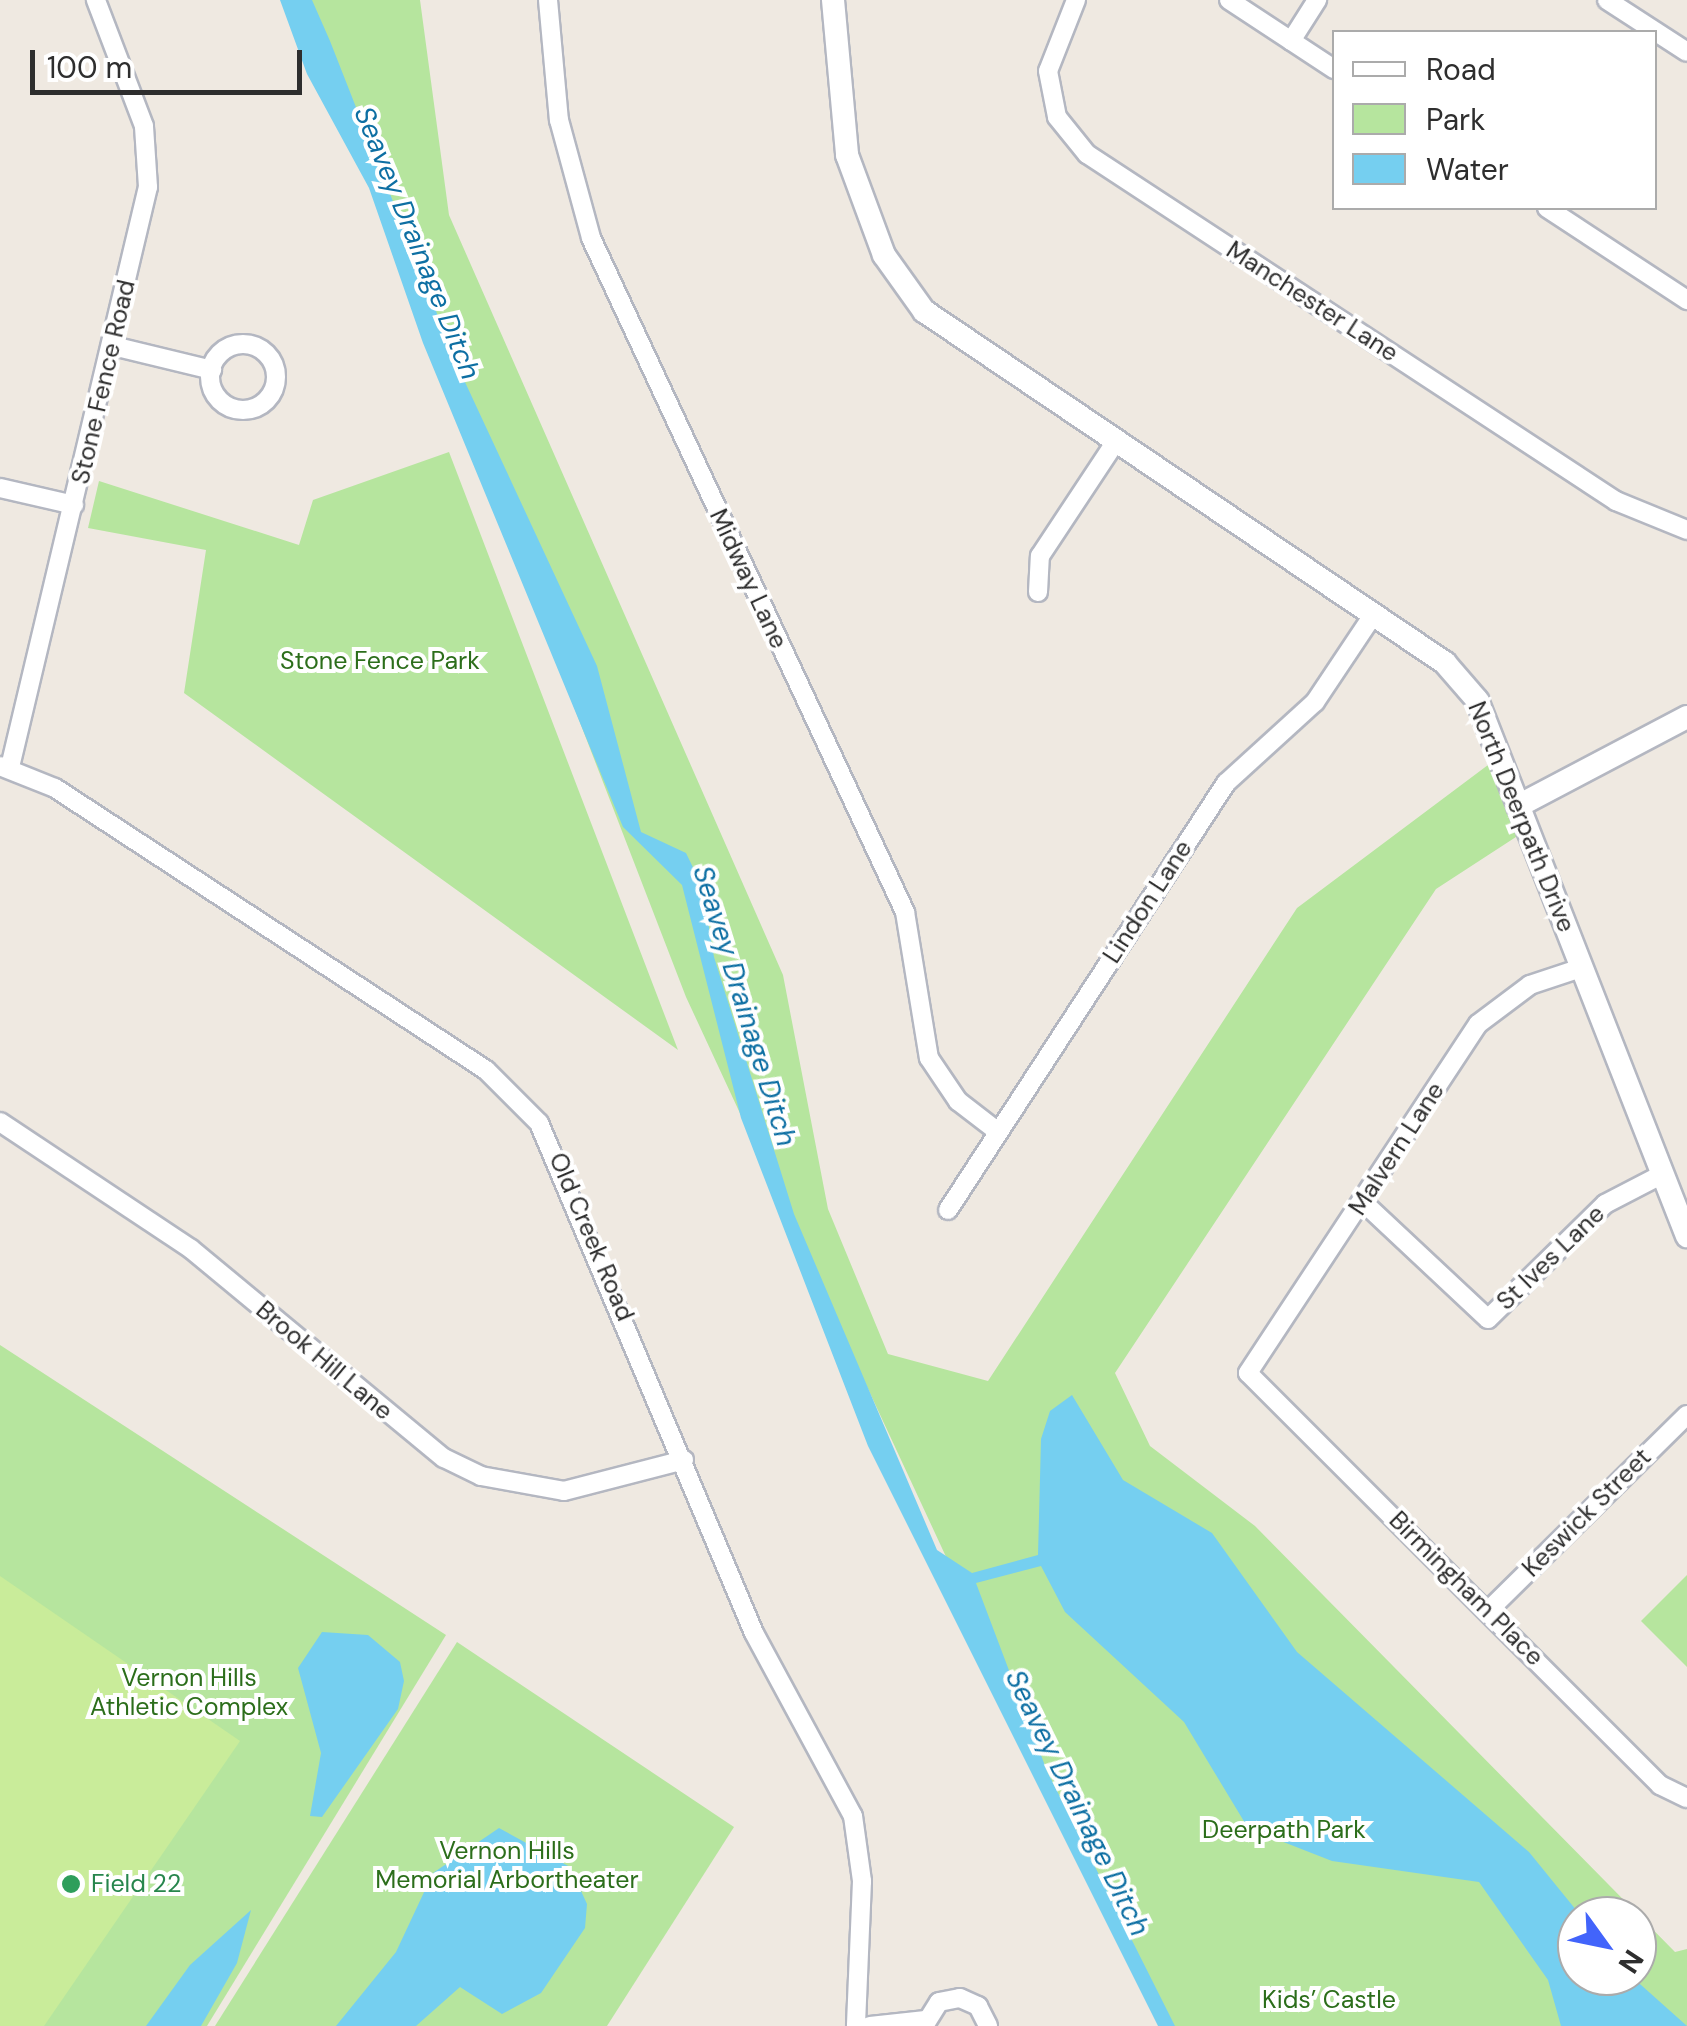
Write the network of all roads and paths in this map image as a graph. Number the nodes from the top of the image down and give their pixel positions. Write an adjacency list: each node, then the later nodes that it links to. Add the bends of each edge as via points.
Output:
1 (96, 0): 15 (street, Stone Fence Road, via 137,98 148,157)
2 (548, 0): 28 (street, Midway Lane, via 559,120 591,238 905,912 929,1058 958,1100)
3 (832, 0): 17 (street, North Deerpath Drive, via 847,155 902,285 943,330)
4 (1076, 0): 20 (street, Manchester Lane, via 1048,71 1057,116 1087,154 1616,502)
5 (1229, 0): 10 (street)
6 (1317, 0): 10 (street)
7 (1608, 0): 8 (street)
8 (1654, 30)
9 (1657, 32): 11 (street)
10 (1291, 40): 12 (street)
11 (1687, 52)
12 (1332, 68)
13 (1550, 210): 14 (street)
14 (1687, 300)
15 (112, 346): 16 (street); 19 (street, Stone Fence Road)
16 (212, 370)
17 (1114, 444): 21 (street, via 1040,556); 22 (street, North Deerpath Drive)
18 (0, 488): 19 (street)
19 (74, 506): 24 (street, Stone Fence Road)
20 (1687, 530)
21 (1038, 592)
22 (1374, 615): 25 (street, North Deerpath Drive, via 1460,678); 28 (street, Lindon Lane, via 1315,702 1226,783)
23 (1687, 716): 25 (street)
24 (5, 766): 35 (street, Old Creek Road, via 165,858 512,1092 559,1155)
25 (1518, 806): 26 (street, North Deerpath Drive)
26 (1581, 968): 29 (street, North Deerpath Drive); 30 (street, Malvern Lane, via 1530,985 1478,1024)
27 (0, 1122): 35 (street, Brook Hill Lane, via 191,1249 444,1458 481,1476 564,1492)
28 (997, 1131): 31 (street, Lindon Lane)
29 (1661, 1175): 30 (street, St Ives Lane, via 1605,1204 1488,1319); 32 (street, North Deerpath Drive)
30 (1363, 1202): 33 (street, Malvern Lane)
31 (948, 1210)
32 (1687, 1236)
33 (1248, 1373): 36 (street, Birmingham Place)
34 (1687, 1415): 36 (street, Keswick Street)
35 (684, 1460): 39 (street, Old Creek Road, via 754,1633 837,1778 862,1882)
36 (1488, 1612): 37 (street, Birmingham Place, via 1660,1785)
37 (1687, 1798)
38 (925, 2023): 40 (street); 41 (street, via 940,2002 960,1998 978,2006)
39 (856, 2026)
40 (870, 2026)
41 (988, 2026)

